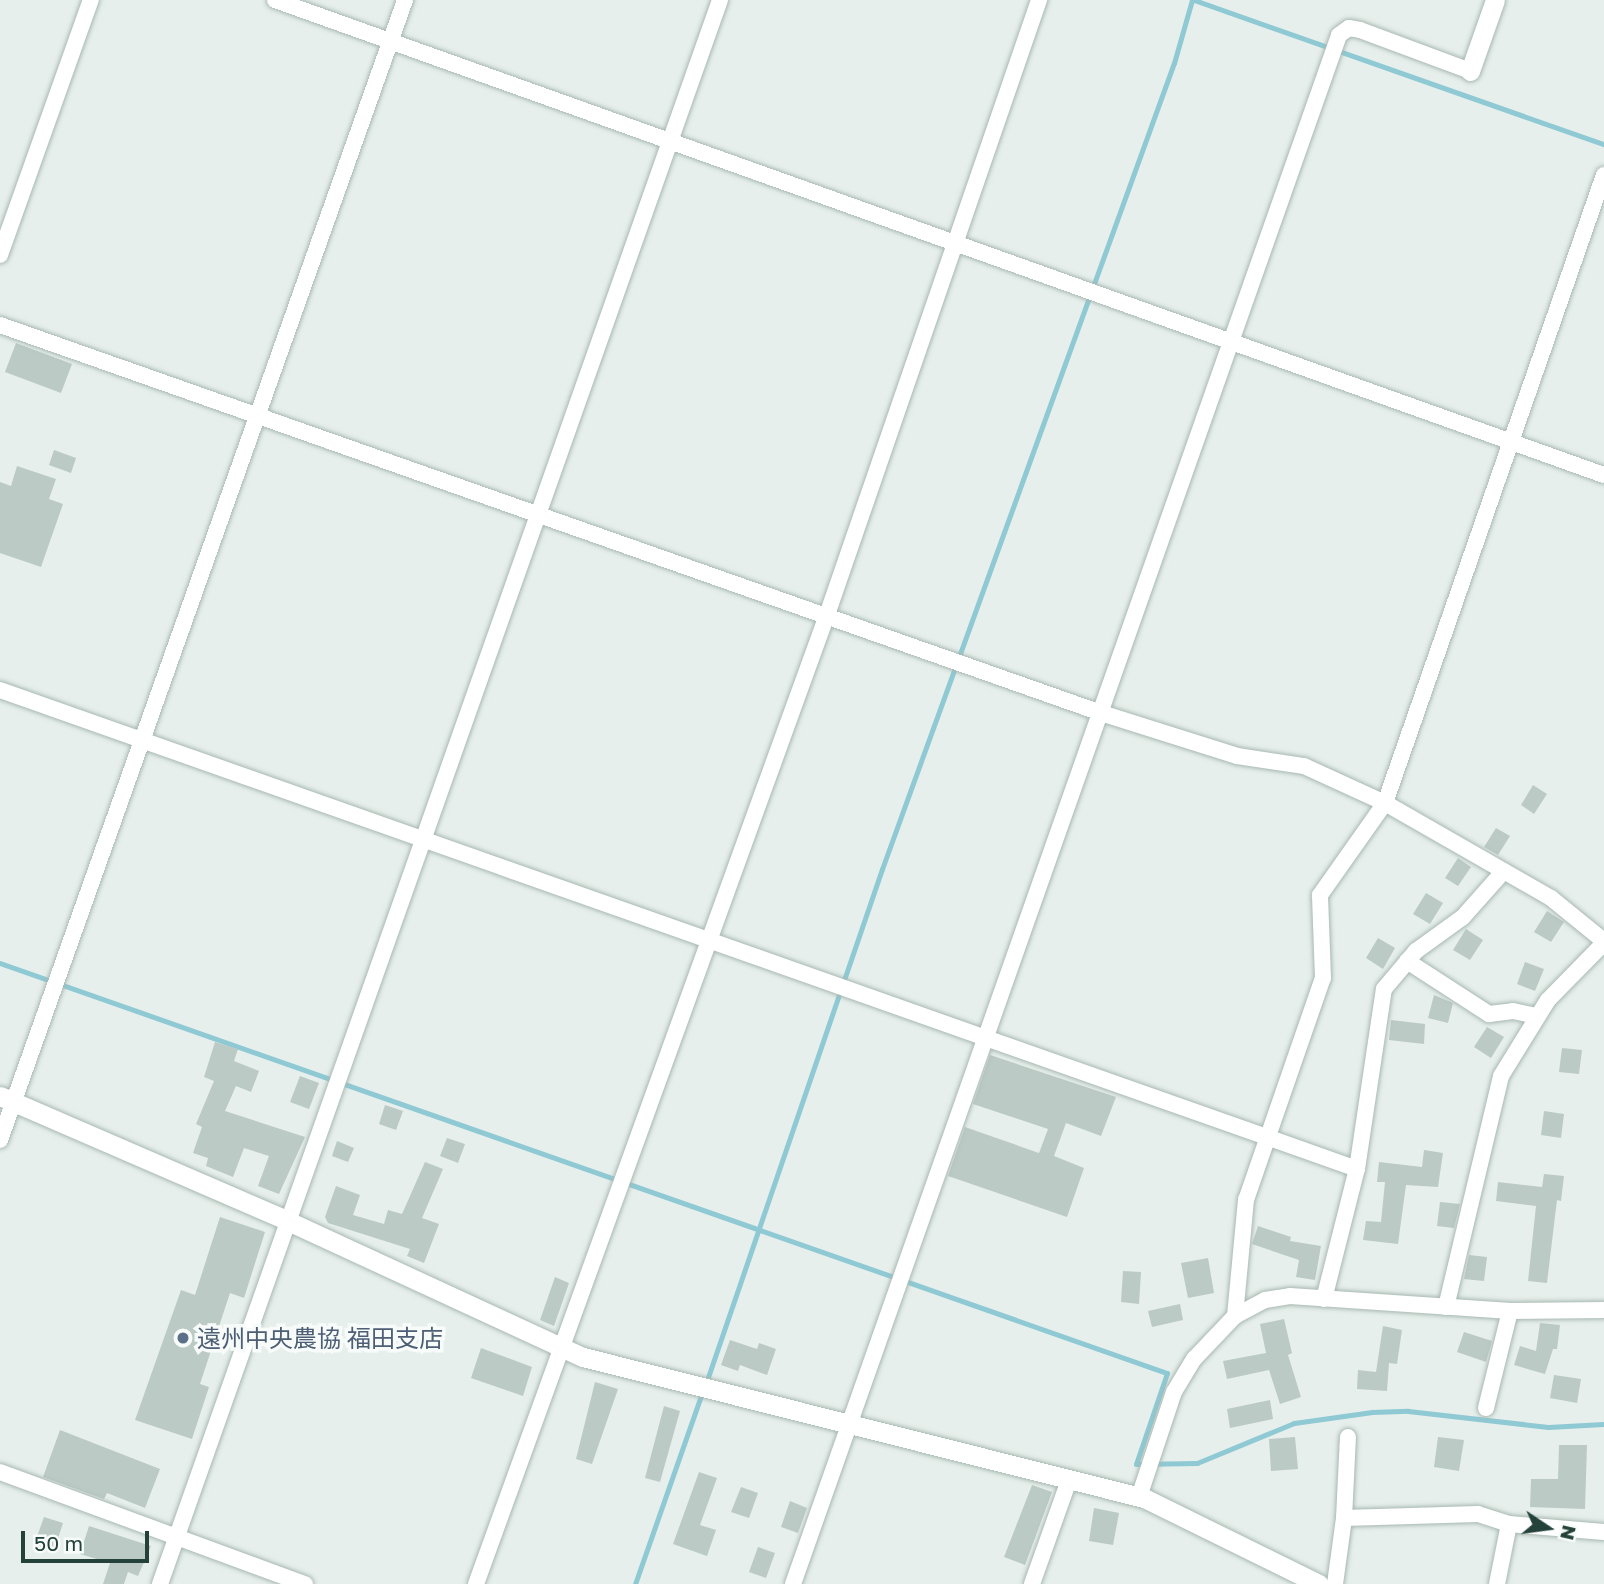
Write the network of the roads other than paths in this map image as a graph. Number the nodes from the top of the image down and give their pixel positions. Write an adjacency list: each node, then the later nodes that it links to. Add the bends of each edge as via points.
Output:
1 (91, 0): 12 (street)
2 (275, 0): 7 (street)
3 (405, 0): 7 (street)
4 (720, 0): 9 (street)
5 (1039, 0): 11 (street)
6 (1495, 0): 8 (street)
7 (391, 40): 9 (street); 15 (street)
8 (1471, 71): 14 (street, via 1360,30 1349,28 1339,35)
9 (669, 143): 11 (street); 18 (street)
10 (1604, 175): 16 (street)
11 (956, 241): 14 (street); 19 (street)
12 (0, 255)
13 (0, 325): 15 (street)
14 (1231, 343): 16 (street); 21 (street)
15 (258, 415): 18 (street); 22 (street)
16 (1510, 442): 17 (street); 23 (street)
17 (1604, 475)
18 (537, 514): 19 (street); 24 (street)
19 (827, 615): 21 (street); 26 (street)
20 (0, 690): 22 (street)
21 (1101, 713): 23 (street, via 1237,756 1304,766); 30 (street)
22 (143, 741): 24 (street); 31 (street)
23 (1385, 803): 25 (street); 32 (street, via 1320,895 1323,978)
24 (422, 839): 26 (street); 35 (street)
25 (1503, 872): 27 (street, via 1551,898); 28 (street, via 1463,917)
26 (711, 940): 30 (street); 41 (street)
27 (1604, 942): 29 (street)
28 (1407, 961): 29 (street, via 1489,1014 1513,1011); 34 (street, via 1384,989)
29 (1536, 1016): 37 (street, via 1502,1076)
30 (984, 1039): 32 (street); 43 (street)
31 (7, 1098): 33 (street); 35 (street)
32 (1265, 1139): 34 (street); 40 (street, via 1246,1200)
33 (0, 1140)
34 (1357, 1169): 36 (street)
35 (286, 1220): 41 (street); 51 (street)
36 (1324, 1299): 37 (street); 40 (street, via 1290,1296 1265,1300)
37 (1446, 1307): 39 (street)
38 (1604, 1310): 39 (street)
39 (1510, 1311): 42 (street)
40 (1235, 1316): 47 (street, via 1194,1359 1174,1392)
41 (562, 1347): 43 (street, via 620,1369); 54 (street)
42 (1486, 1408)
43 (847, 1426): 46 (street); 55 (street)
44 (1348, 1437): 48 (street)
45 (0, 1472): 51 (street)
46 (1069, 1479): 47 (street); 56 (street)
47 (1139, 1497): 57 (street)
48 (1344, 1518): 49 (street, via 1478,1514); 58 (street)
49 (1509, 1524): 50 (street); 59 (street)
50 (1604, 1532)
51 (177, 1538): 52 (street); 53 (street)
52 (160, 1584)
53 (305, 1584)
54 (476, 1584)
55 (793, 1584)
56 (1032, 1584)
57 (1319, 1584)
58 (1335, 1584)
59 (1497, 1584)

